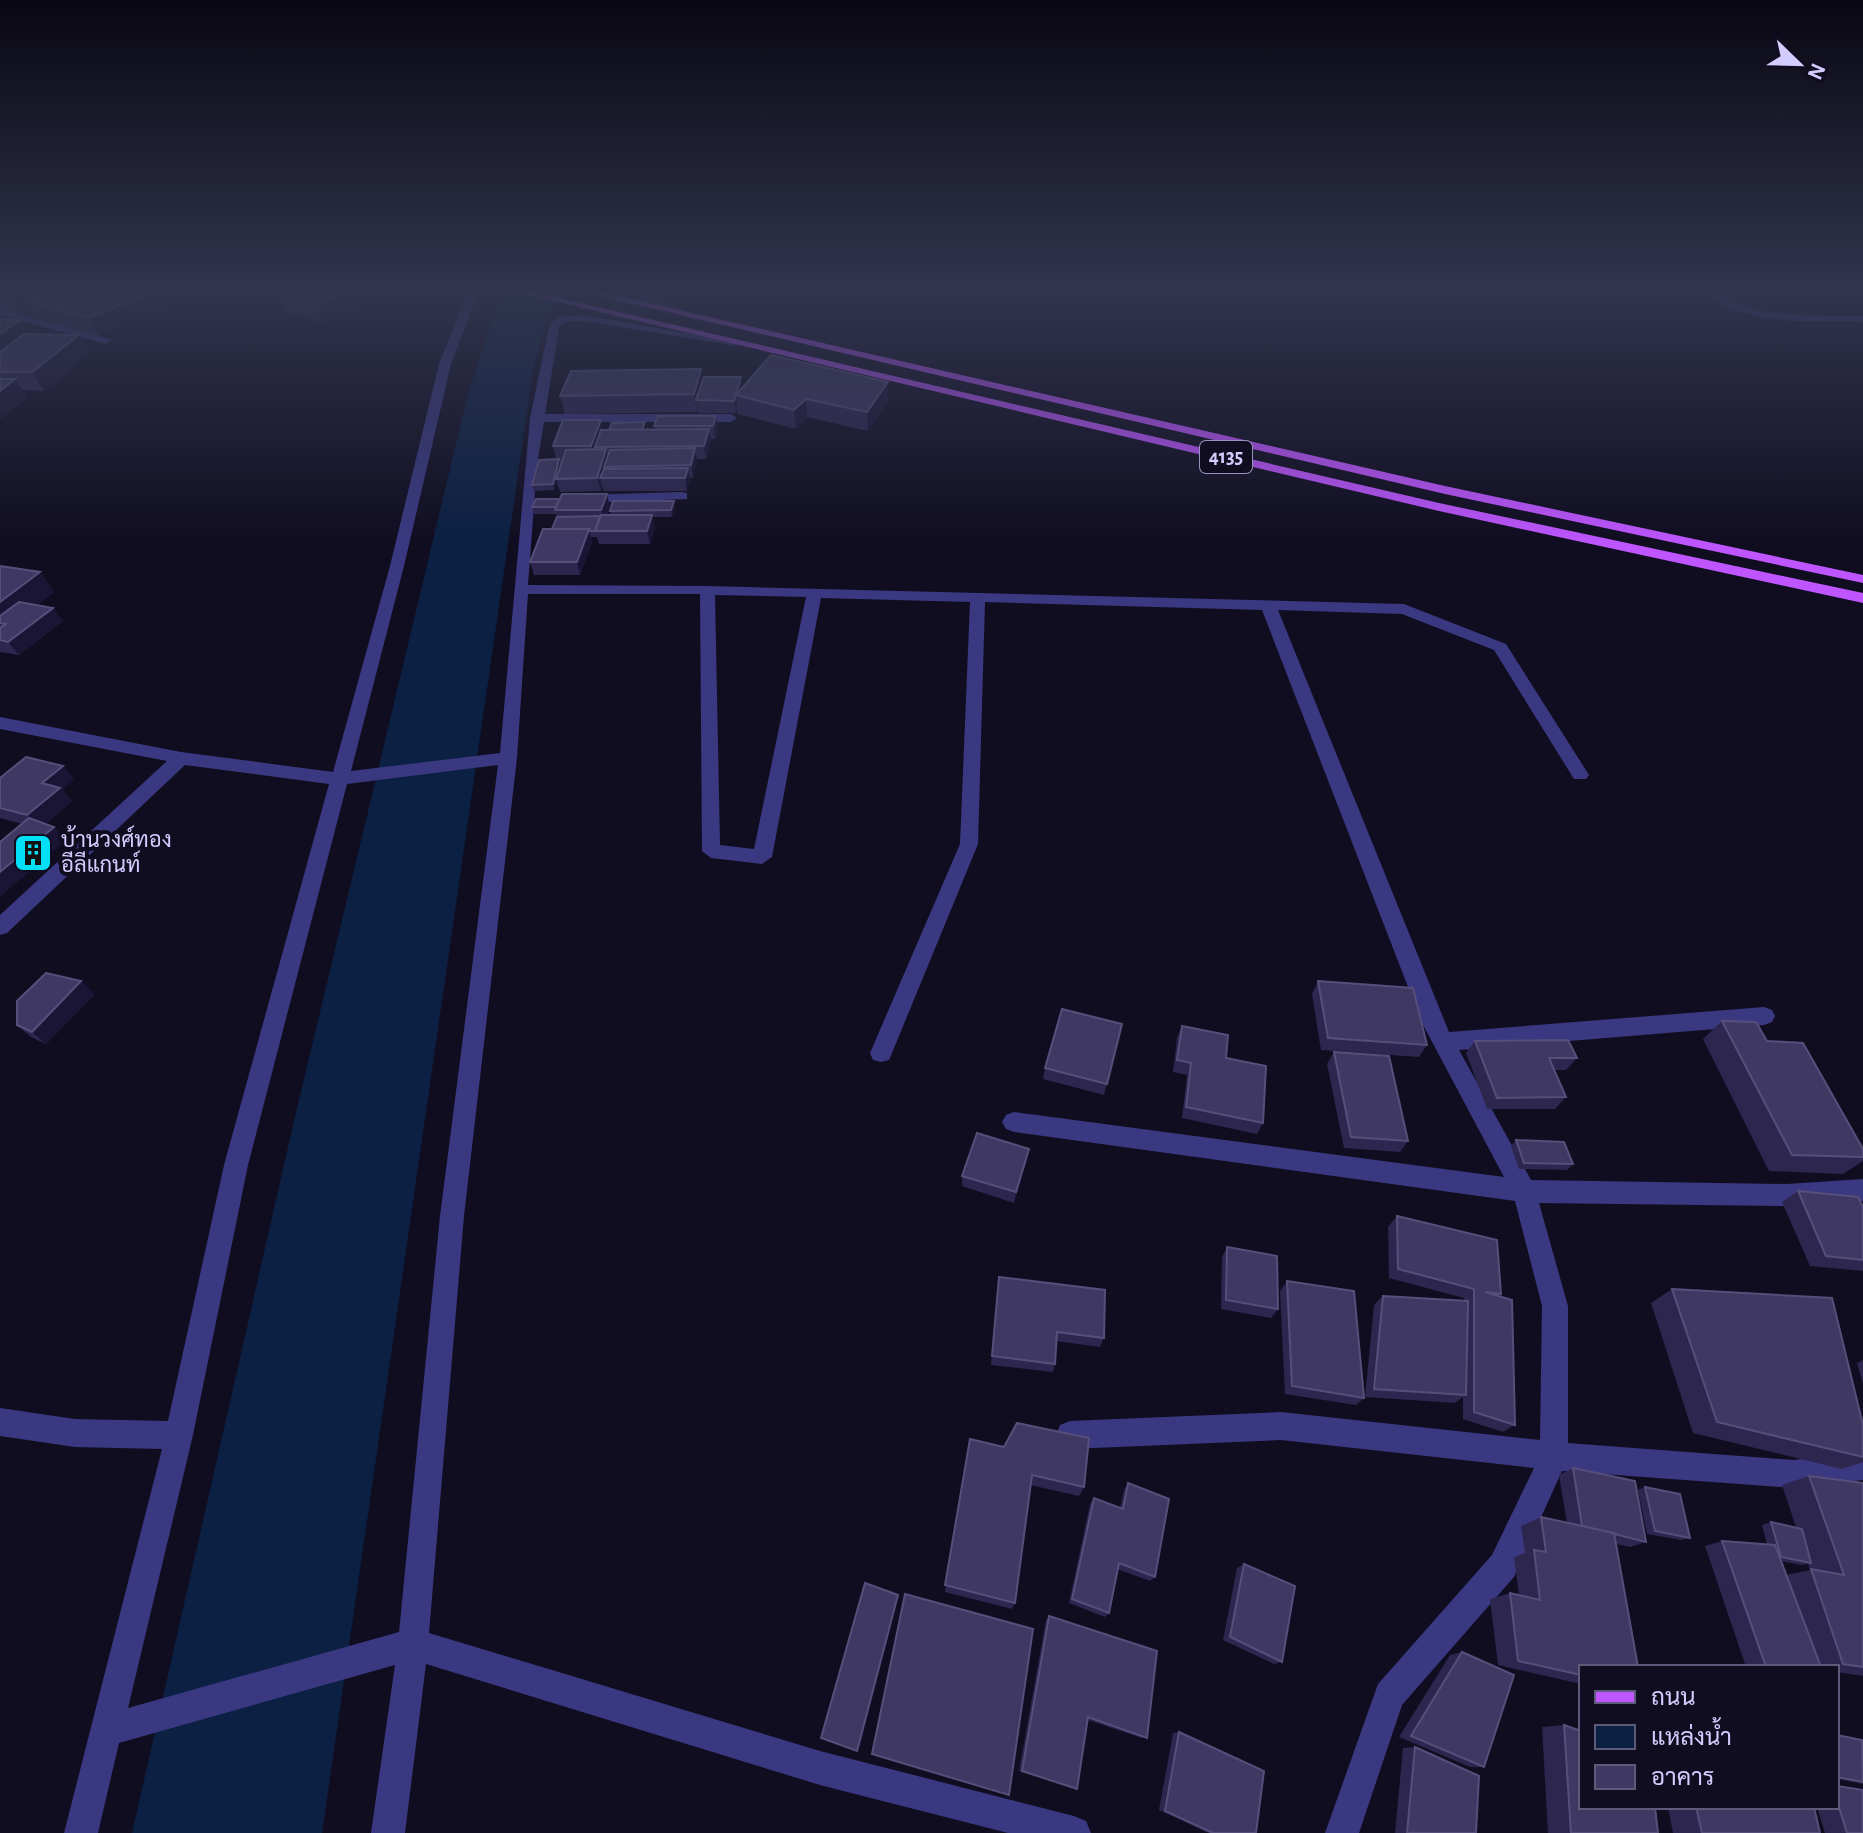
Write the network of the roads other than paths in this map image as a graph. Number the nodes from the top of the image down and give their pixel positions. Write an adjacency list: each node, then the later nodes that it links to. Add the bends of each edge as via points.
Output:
1 (443, 374): 20 (street)
2 (545, 374): 5 (street)
3 (871, 374): 14 (main road, 4135, via 1439,507)
4 (938, 374): 9 (main road, 4135)
5 (536, 418): 6 (street); 10 (street, via 536,500)
6 (731, 418)
7 (682, 496): 8 (street)
8 (559, 500)
9 (1863, 579)
10 (521, 589): 11 (street); 18 (street)
11 (707, 590): 12 (street); 12 (street, via 711,851 762,857)
12 (814, 593): 13 (street)
13 (978, 598): 15 (street); 24 (street, via 969,844)
14 (1863, 598)
15 (1268, 605): 19 (street, via 1404,609 1500,647); 23 (street)
16 (0, 723): 17 (street)
17 (181, 758): 20 (street); 21 (street)
18 (508, 758): 20 (street); 33 (street, via 452,1216)
19 (1580, 775)
20 (340, 779): 29 (street, via 236,1165)
21 (0, 927)
22 (1764, 1016): 23 (street)
23 (1443, 1042): 27 (street)
24 (881, 1053)
25 (1014, 1122): 27 (street)
26 (1863, 1190): 27 (street, via 1787,1195)
27 (1524, 1191): 31 (street, via 1555,1306)
28 (0, 1422): 29 (street, via 75,1433)
29 (179, 1435): 34 (street)
30 (1070, 1435): 31 (street, via 1281,1426)
31 (1554, 1456): 32 (street, via 1794,1474); 38 (street, via 1503,1566 1389,1695)
32 (1863, 1466)
33 (413, 1644): 34 (street); 36 (street); 37 (street, via 820,1768)
34 (105, 1731): 35 (street)
35 (81, 1833)
36 (388, 1833)
37 (1074, 1833)
38 (1342, 1833)

